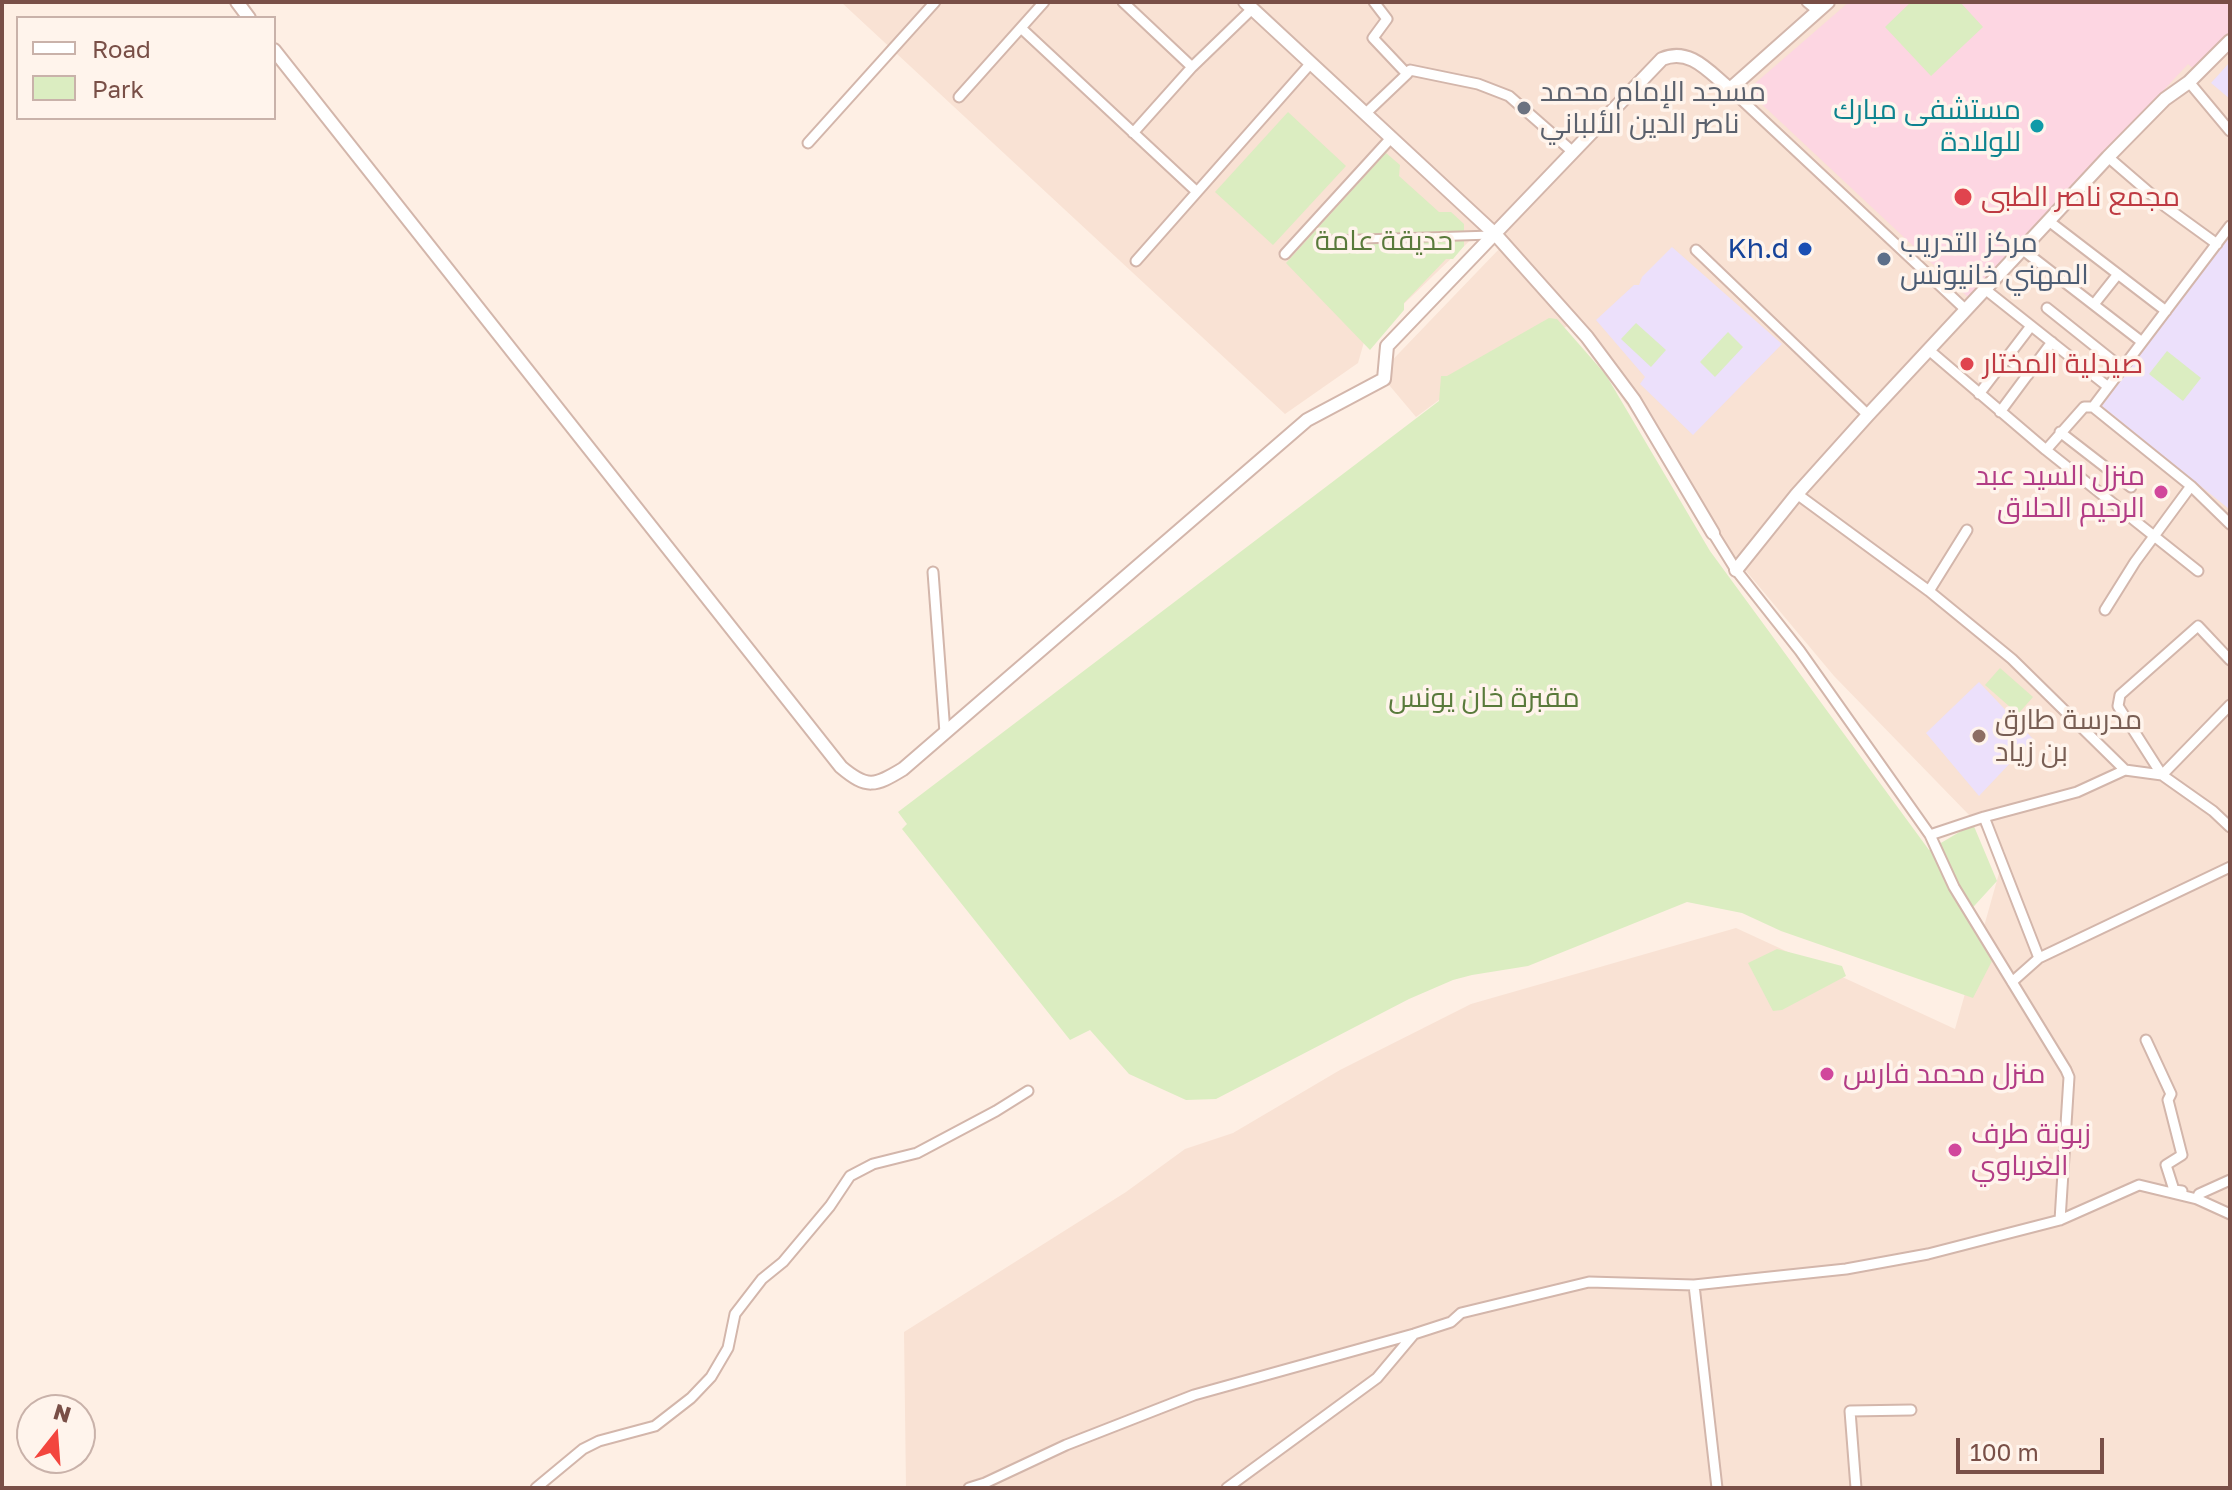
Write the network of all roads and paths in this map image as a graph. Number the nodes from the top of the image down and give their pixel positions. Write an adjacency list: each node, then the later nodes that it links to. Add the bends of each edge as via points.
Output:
1 (935, 2): 21 (street)
2 (1044, 2): 8 (street)
3 (1123, 2): 12 (street)
4 (1374, 2): 13 (street, via 1387,19 1373,38)
5 (1807, 2): 7 (street)
6 (1249, 6): 11 (street); 12 (street)
7 (1823, 7): 15 (street)
8 (1021, 28): 16 (street); 19 (street)
9 (2230, 41): 14 (street)
10 (276, 53): 68 (street, via 841,767 854,778 877,783 903,769)
11 (1311, 63): 17 (street); 24 (street)
12 (1192, 67): 19 (street)
13 (1407, 74): 17 (street); 22 (street, via 1410,70 1478,84 1509,96)
14 (2189, 82): 18 (street); 23 (street)
15 (1730, 89): 22 (street, via 1687,55 1674,54 1662,59); 38 (street)
16 (959, 97)
17 (1365, 114): 20 (street)
18 (2230, 131)
19 (1133, 133): 24 (street)
20 (1391, 138): 27 (street); 32 (street)
21 (808, 143)
22 (1573, 152): 27 (street)
23 (2108, 157): 25 (street); 29 (street)
24 (1197, 192): 33 (street)
25 (2050, 222): 31 (street); 34 (street)
26 (2230, 226): 29 (street)
27 (1496, 235): 28 (street); 59 (street, via 1587,337 1634,400); 68 (street, via 1387,346 1384,379 1307,420)
28 (1330, 240)
29 (2217, 244): 39 (street)
30 (1696, 250): 51 (street)
31 (2023, 250): 35 (street); 36 (street)
32 (1285, 254)
33 (1136, 261)
34 (2118, 274): 36 (street); 39 (street)
35 (1986, 290): 38 (street); 40 (street)
36 (2095, 303): 42 (street)
37 (2047, 308): 45 (street)
38 (1966, 310): 43 (street)
39 (2166, 311): 42 (street)
40 (2031, 326): 41 (street); 44 (street)
41 (2052, 342): 46 (street); 47 (street)
42 (2142, 342): 45 (street)
43 (1930, 351): 48 (street); 51 (street)
44 (2007, 358): 46 (street); 48 (street)
45 (2122, 368): 47 (street)
46 (2028, 375): 50 (street)
47 (2107, 386): 49 (street)
48 (1979, 394): 50 (street)
49 (2093, 407): 52 (street, via 2084,407); 54 (street)
50 (2000, 412): 53 (street)
51 (1868, 415): 56 (street)
52 (2060, 432): 53 (street); 55 (street)
53 (2046, 450): 60 (street)
54 (2191, 486): 57 (street); 60 (street)
55 (2131, 487)
56 (1797, 494): 61 (street); 64 (street)
57 (2228, 517)
58 (1967, 530): 64 (street)
59 (1713, 533): 61 (street)
60 (2153, 536): 62 (street); 65 (street)
61 (1736, 570): 73 (street)
62 (2198, 571)
63 (933, 572): 68 (street)
64 (1929, 591): 69 (street, via 2012,659)
65 (2105, 610)
66 (2230, 660): 70 (street, via 2198,626 2120,695 2118,706)
67 (2230, 705): 70 (street)
68 (945, 733)
69 (2125, 770): 70 (street); 71 (street, via 2077,792)
70 (2162, 775): 72 (street)
71 (1984, 817): 73 (street); 75 (street)
72 (2230, 827)
73 (1930, 835): 76 (street, via 1954,887)
74 (2230, 867): 75 (street)
75 (2039, 958): 76 (street)
76 (2012, 982): 82 (street, via 2069,1077)
77 (2146, 1040): 80 (street, via 2171,1094 2168,1100 2182,1155 2166,1165 2174,1190)
78 (1028, 1091): 86 (street, via 917,1153 850,1176 735,1314 728,1348 691,1398 655,1426 583,1449)
79 (2230, 1180): 80 (street)
80 (2198, 1196): 81 (street); 82 (street, via 2139,1185)
81 (2230, 1214)
82 (2060, 1220): 83 (street, via 1983,1242 1846,1269)
83 (1694, 1285): 84 (street, via 1589,1282 1461,1313 1451,1322); 89 (street)
84 (1414, 1334): 87 (street, via 1194,1395); 88 (street, via 1377,1378)
85 (1911, 1410): 90 (street, via 1850,1411)
86 (536, 1488)
87 (969, 1488)
88 (1227, 1488)
89 (1717, 1488)
90 (1856, 1488)

